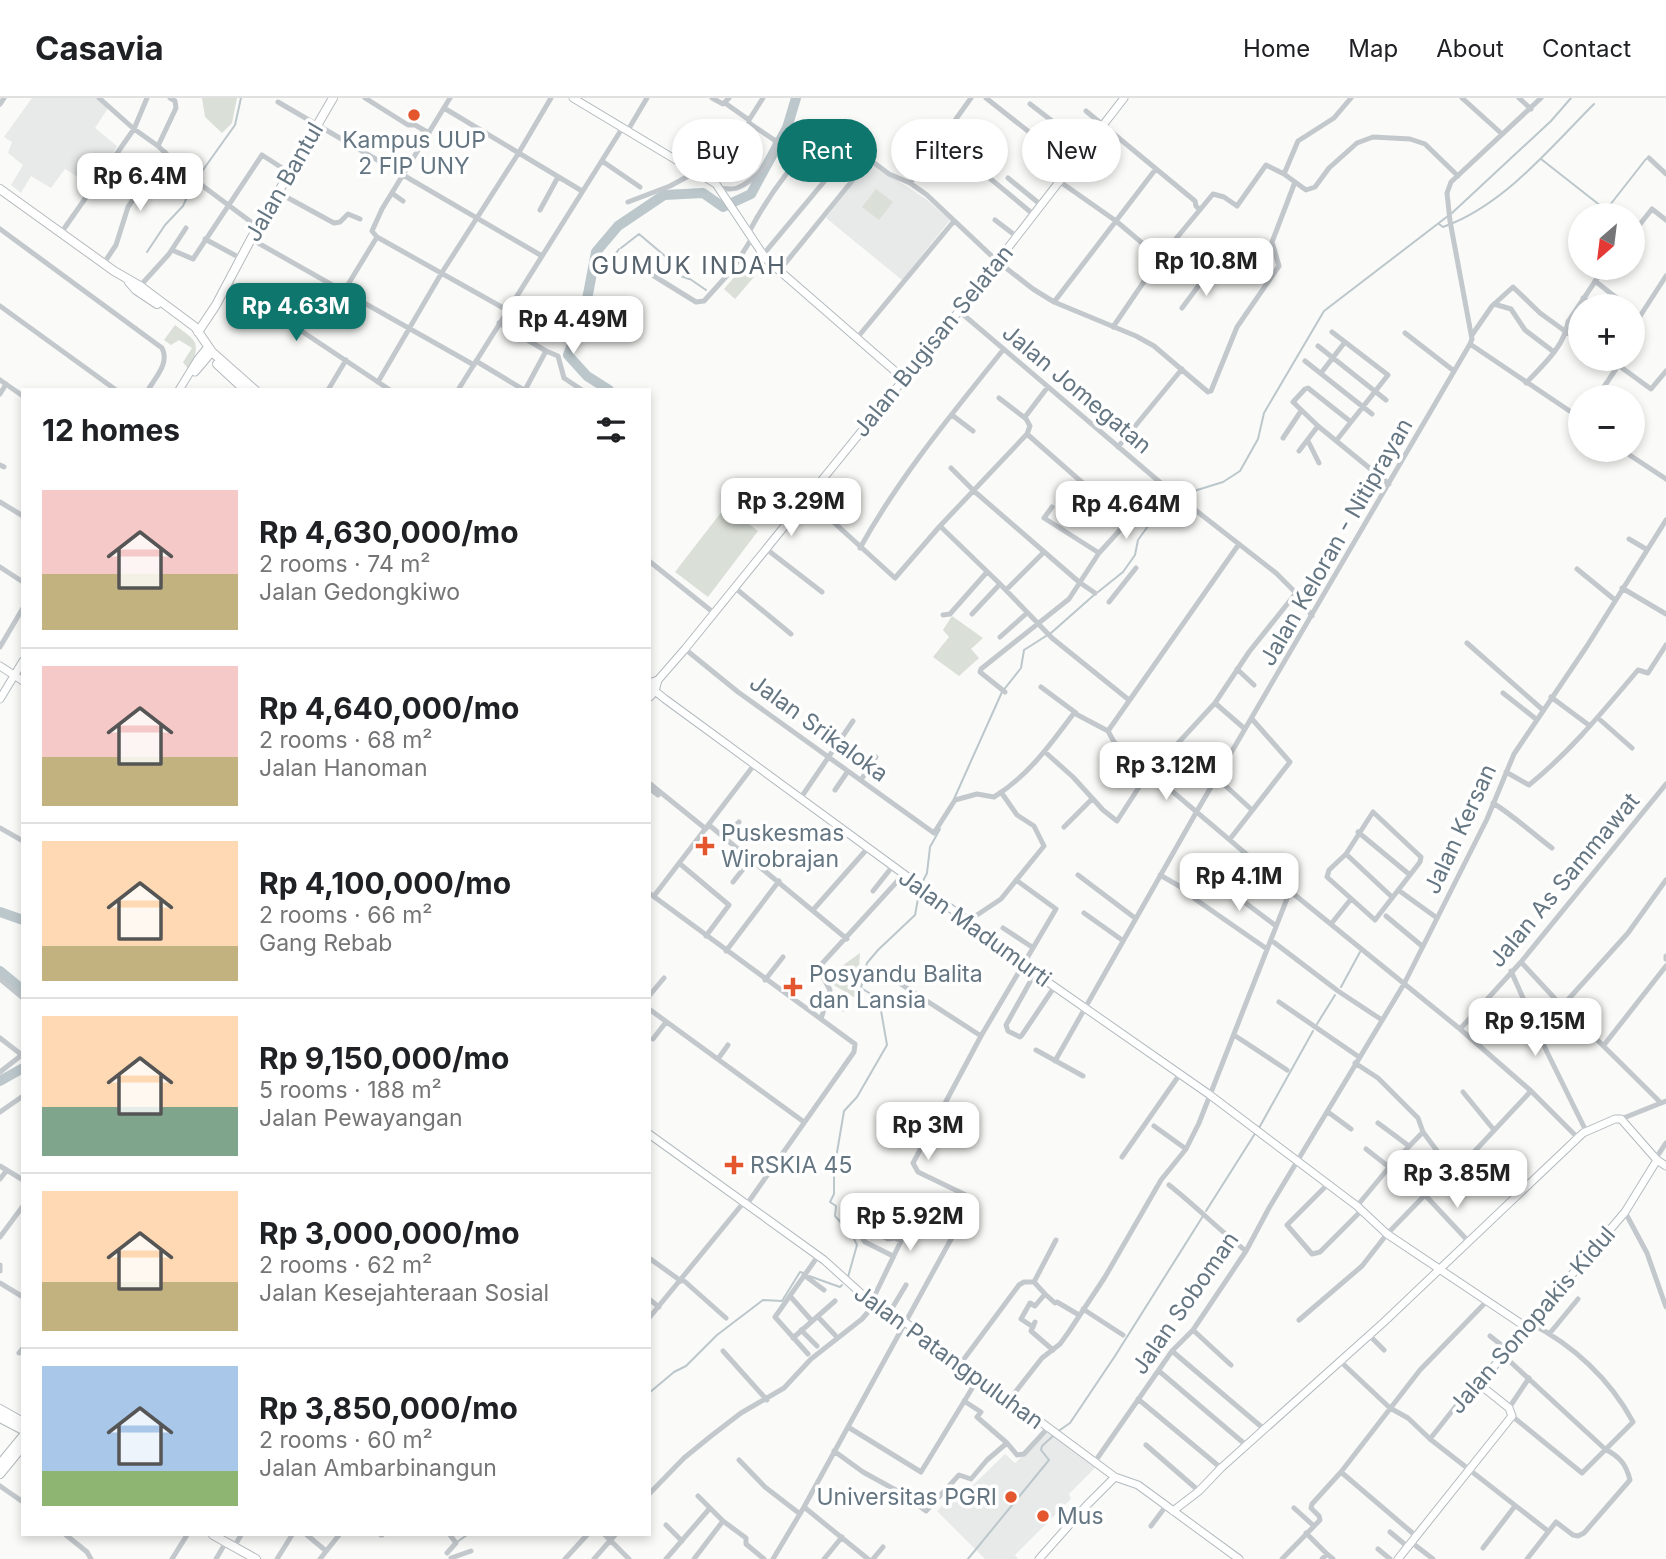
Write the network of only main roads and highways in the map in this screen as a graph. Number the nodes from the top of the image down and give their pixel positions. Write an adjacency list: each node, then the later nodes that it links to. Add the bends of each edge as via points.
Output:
1 (332, 98): 3 (main road, Jalan Bantul)
2 (0, 189): 4 (main road)
3 (238, 262): 5 (main road, Jalan Bantul); 5 (main road, Jalan Bantul)
4 (127, 279): 5 (main road); 5 (main road)
5 (196, 330): 6 (main road)
6 (209, 351): 7 (main road); 8 (main road)
7 (234, 386)
8 (253, 388)
9 (0, 1409): 11 (main road)
10 (0, 1418): 12 (main road)
11 (21, 1429)
12 (21, 1429)
13 (21, 1432): 15 (main road)
14 (21, 1432): 16 (main road)
15 (0, 1464)
16 (0, 1474)
17 (215, 1536): 18 (main road)
18 (256, 1559)

